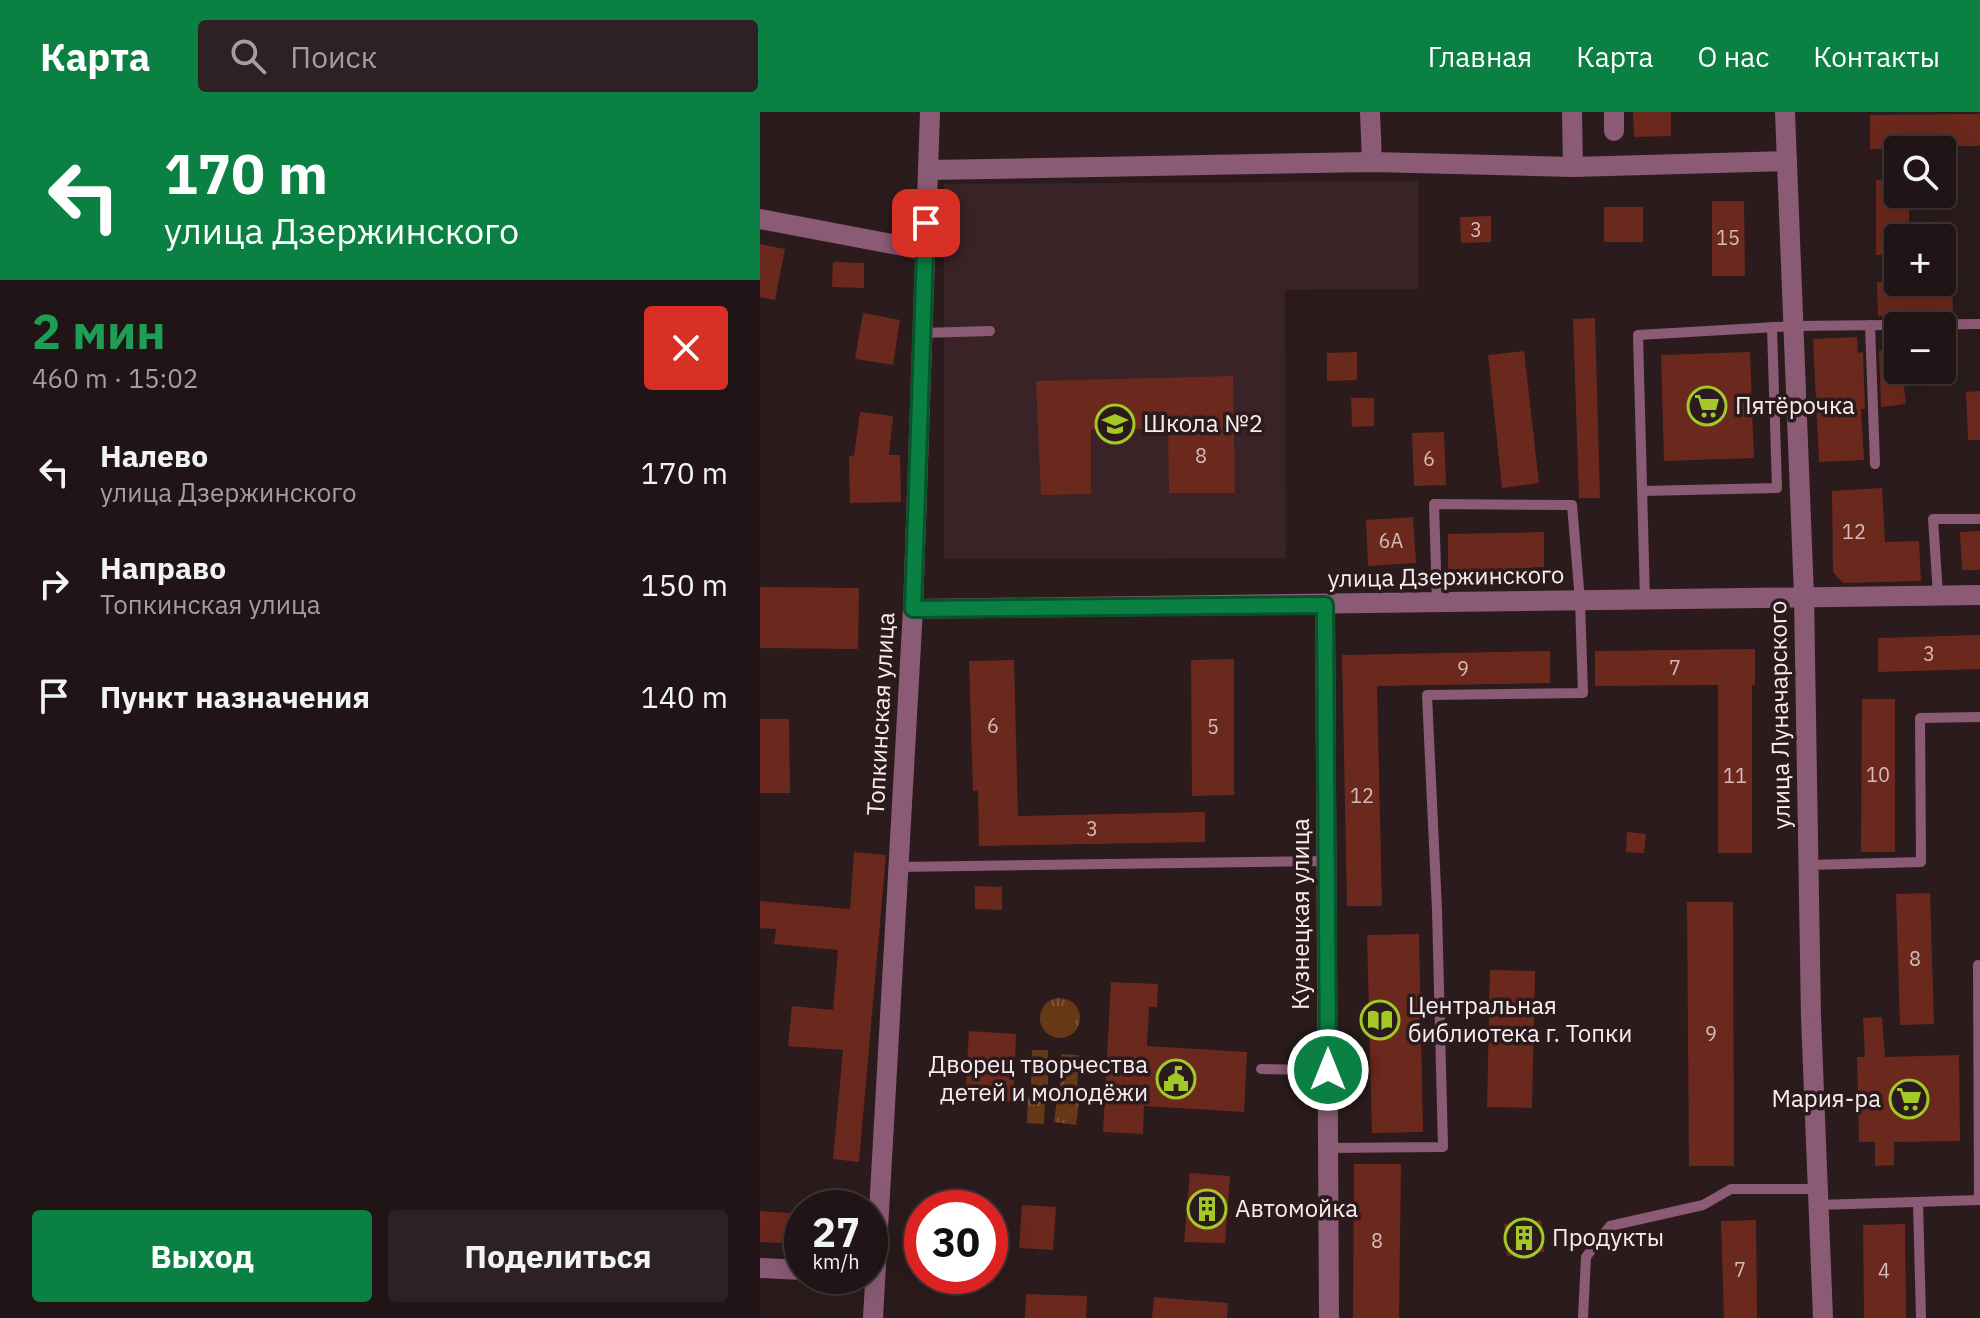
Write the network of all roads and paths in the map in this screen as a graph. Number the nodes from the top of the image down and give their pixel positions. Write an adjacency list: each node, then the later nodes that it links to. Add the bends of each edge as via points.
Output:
1 (930, 112): 8 (street, Топкинская улица)
2 (1370, 112): 6 (street)
3 (1572, 112): 7 (street)
4 (1785, 112): 5 (street, улица Луначарского)
5 (1787, 161): 7 (street); 13 (street, улица Луначарского)
6 (1372, 162): 7 (street); 8 (street)
7 (1573, 167)
8 (928, 170): 10 (street, Топкинская улица)
9 (760, 219): 10 (street)
10 (924, 250): 16 (street, Топкинская улица)
11 (1980, 324): 12 (lane)
12 (1870, 325): 13 (lane); 17 (lane)
13 (1794, 326): 14 (lane); 18 (street, улица Луначарского)
14 (1772, 327): 19 (lane); 20 (lane, via 1638,335)
15 (990, 331): 16 (lane)
16 (922, 333): 29 (street, Топкинская улица)
17 (1875, 464)
18 (1800, 486): 19 (lane); 24 (street, улица Луначарского)
19 (1777, 488): 20 (lane)
20 (1642, 491): 25 (lane)
21 (1980, 519): 22 (lane, via 1933,519)
22 (1938, 595): 23 (street, улица Дзержинского); 24 (street, улица Дзержинского)
23 (1980, 595)
24 (1804, 596): 25 (street, улица Дзержинского); 32 (street, улица Луначарского)
25 (1645, 600): 26 (street, улица Дзержинского)
26 (1580, 601): 27 (street, улица Дзержинского); 27 (lane, via 1572,505 1434,504); 37 (lane, via 1583,693 1427,695 1443,1147)
27 (1437, 603): 28 (street, улица Дзержинского)
28 (1325, 605): 29 (street, улица Дзержинского); 31 (street, Кузнецкая улица)
29 (913, 609): 33 (street, Топкинская улица)
30 (1980, 717): 32 (lane, via 1920,718 1921,862)
31 (1326, 861): 33 (lane); 36 (street, Кузнецкая улица)
32 (1809, 865): 39 (street, улица Луначарского)
33 (898, 867): 38 (street, Топкинская улица)
34 (1978, 965): 40 (lane)
35 (1261, 1069): 36 (lane)
36 (1328, 1070): 37 (street, Кузнецкая улица)
37 (1328, 1148): 46 (street, Кузнецкая улица)
38 (878, 1190)
39 (1818, 1197): 41 (lane); 47 (lane, via 1731,1189 1703,1205 1610,1226 1586,1257); 48 (street, улица Луначарского)
40 (1980, 1200): 41 (lane)
41 (1918, 1202): 49 (lane)
42 (760, 1268): 43 (street)
43 (784, 1269)
44 (873, 1294): 45 (street, Топкинская улица)
45 (873, 1318)
46 (1329, 1318)
47 (1583, 1318)
48 (1823, 1318)
49 (1921, 1318)

